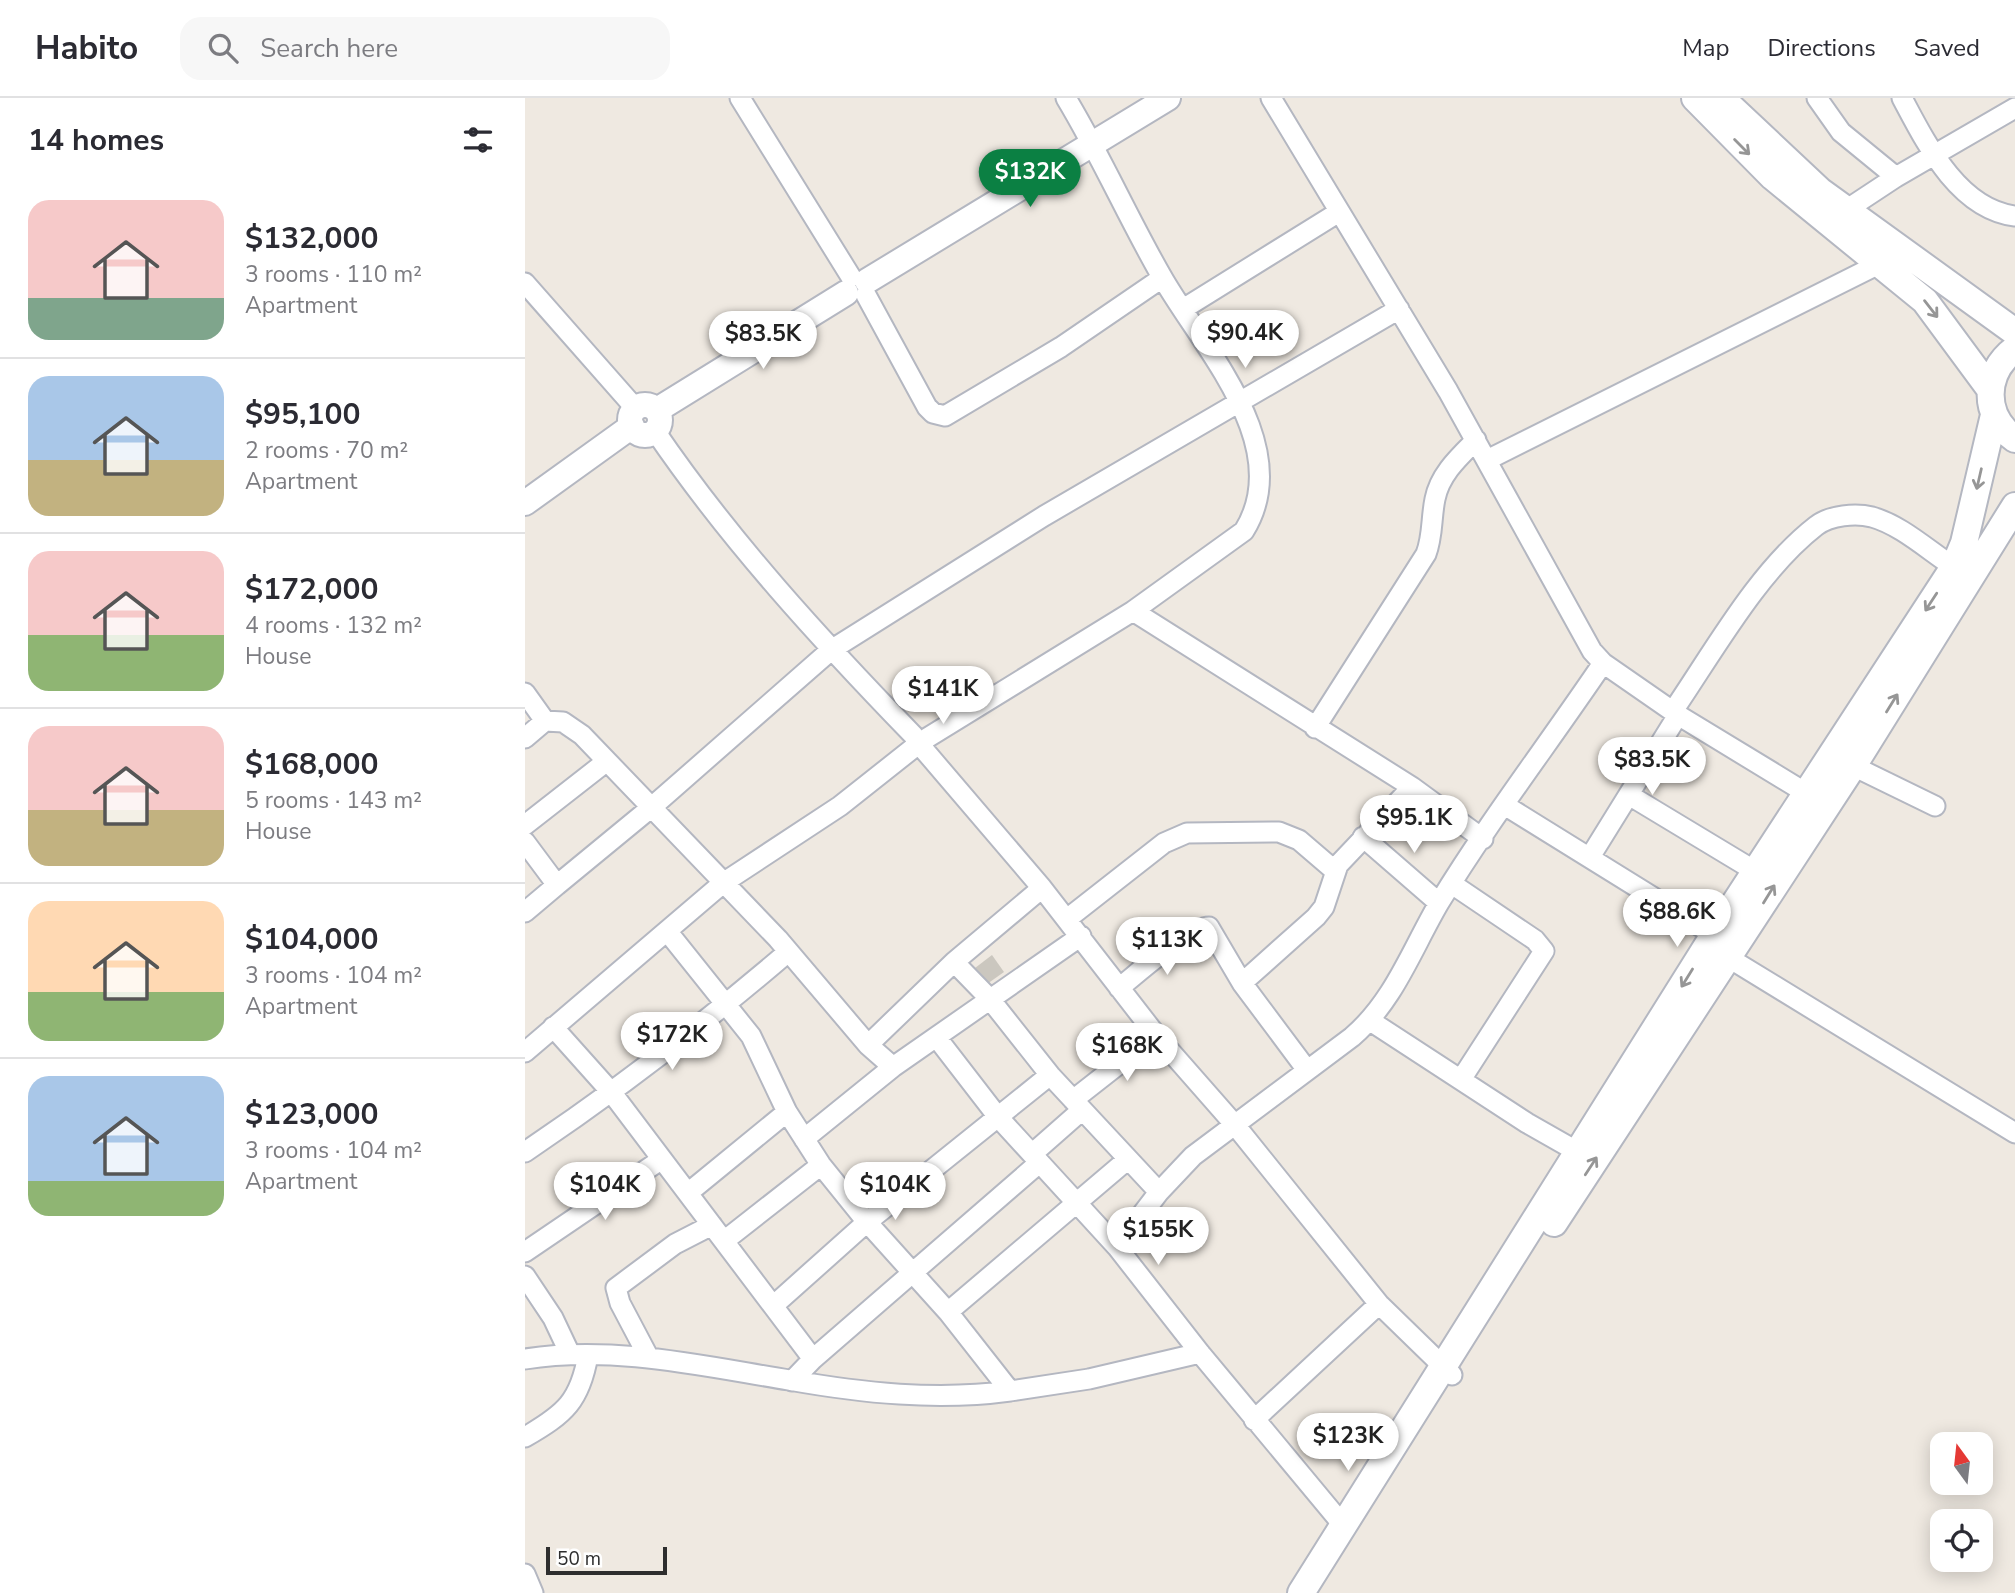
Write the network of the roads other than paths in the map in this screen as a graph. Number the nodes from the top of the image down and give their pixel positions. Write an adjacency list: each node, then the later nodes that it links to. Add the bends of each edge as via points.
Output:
1 (740, 98): 19 (street)
2 (1066, 98): 10 (street)
3 (1168, 98): 10 (street)
4 (1271, 98): 14 (street)
5 (1695, 98): 16 (main road, one-way to 16, via 1773,177)
6 (1721, 98): 13 (main road, via 1793,169)
7 (1817, 98): 12 (street, via 1841,132)
8 (1902, 98): 11 (street)
9 (2015, 108): 11 (street)
10 (1093, 144): 17 (street); 19 (street)
11 (1933, 156): 12 (street); 15 (street, via 1972,197)
12 (1896, 177): 13 (street)
13 (1846, 210): 22 (main road)
14 (1339, 212): 20 (street); 21 (street)
15 (2015, 216)
16 (1881, 263): 25 (main road, one-way to 25, via 1925,301); 29 (street)
17 (1162, 278): 19 (street, via 1061,347 945,416 927,407); 20 (street)
18 (525, 283): 26 (street)
19 (857, 286): 26 (street)
20 (1183, 309): 24 (street)
21 (1399, 309): 24 (street); 28 (street)
22 (2015, 332)
23 (2015, 349): 25 (main road, via 1998,366)
24 (1240, 400): 33 (street, via 1254,440 1258,481 1254,514 1244,531); 34 (street)
25 (1992, 402): 27 (main road, via 2000,425); 32 (main road, one-way to 32, via 1964,543)
26 (645, 419): 30 (street); 34 (street, via 724,524)
27 (2015, 439)
28 (1476, 440): 29 (street); 39 (street, via 1449,467 1437,491 1426,554)
29 (1487, 460): 35 (street, via 1578,630)
30 (525, 503)
31 (2015, 506): 43 (main road, one-way to 31)
32 (1954, 567): 37 (street, via 1871,516 1837,517 1818,524 1763,581); 46 (main road, one-way to 46)
33 (1133, 611): 39 (street); 41 (street)
34 (831, 650): 41 (street); 47 (street)
35 (1602, 663): 37 (street); 48 (street)
36 (525, 693): 38 (street)
37 (1675, 713): 45 (street); 46 (street)
38 (545, 721): 40 (street); 42 (street, via 569,726)
39 (1315, 728): 44 (street)
40 (525, 738)
41 (920, 743): 57 (street, via 840,806); 60 (street)
42 (607, 761): 47 (street); 50 (street)
43 (1853, 766): 46 (main road); 49 (street)
44 (1412, 787): 51 (street); 52 (street)
45 (1629, 795): 54 (street); 56 (street)
46 (1817, 800): 56 (main road); 68 (main road, one-way to 46)
47 (653, 806): 57 (street); 59 (street)
48 (1506, 806): 52 (street); 54 (street)
49 (1935, 806)
50 (525, 825)
51 (1363, 837): 55 (street); 61 (street)
52 (1483, 839): 58 (street)
53 (525, 842): 59 (street)
54 (1590, 857): 65 (street)
55 (1334, 870): 63 (street, via 1299,840 1279,831 1187,834 1164,844); 70 (street, via 1324,907 1316,917)
56 (1755, 872): 65 (main road)
57 (723, 883): 64 (street); 67 (street)
58 (1452, 884): 61 (street); 83 (street, via 1535,940 1544,951)
59 (557, 885): 62 (street)
60 (1042, 888): 63 (street); 69 (street)
61 (1439, 903): 74 (street, via 1397,983)
62 (525, 912)
63 (1067, 919): 66 (street)
64 (667, 930): 73 (street); 75 (street)
65 (1714, 934): 92 (main road, one-way to 92)
66 (1080, 936): 71 (street); 72 (street)
67 (787, 952): 73 (street); 79 (street)
68 (1729, 958): 89 (street); 115 (main road, one-way to 68, via 1505,1299)
69 (954, 962): 72 (street); 79 (street)
70 (1242, 983): 71 (street, via 1207,927); 81 (street)
71 (1119, 988): 76 (street)
72 (989, 998): 77 (street); 82 (street)
73 (727, 1004): 84 (street); 86 (street, via 759,1049)
74 (1369, 1020): 81 (street); 83 (street)
75 (553, 1027): 78 (street); 84 (street)
76 (1156, 1035): 85 (street); 88 (street)
77 (937, 1038): 80 (street); 87 (street)
78 (528, 1045)
79 (868, 1045): 80 (street)
80 (893, 1067): 90 (street)
81 (1307, 1069): 88 (street)
82 (1050, 1074): 85 (street); 87 (street)
83 (1462, 1078): 92 (street)
84 (612, 1093): 91 (street); 94 (street)
85 (1077, 1105): 93 (street); 95 (street)
86 (786, 1112): 90 (street); 98 (street)
87 (998, 1117): 93 (street); 100 (street)
88 (1235, 1125): 97 (street, via 1193,1156); 107 (street)
89 (2015, 1133)
90 (804, 1139): 96 (street)
91 (525, 1152)
92 (1578, 1152): 115 (main road)
93 (1036, 1158): 99 (street); 105 (street)
94 (662, 1159): 98 (street); 104 (street)
95 (1127, 1160): 97 (street); 99 (street)
96 (821, 1166): 100 (street); 102 (street)
97 (1159, 1192): 103 (street)
98 (688, 1193): 101 (street)
99 (1077, 1206): 103 (street); 109 (street)
100 (867, 1222): 105 (street); 108 (street)
101 (712, 1225): 102 (street); 112 (street, via 675,1244 615,1288)
102 (724, 1241): 108 (street)
103 (1117, 1247): 110 (street)
104 (525, 1252)
105 (912, 1272): 109 (street); 114 (street)
106 (525, 1276): 111 (street)
107 (1378, 1304): 115 (street); 118 (street)
108 (773, 1306): 114 (street)
109 (948, 1312): 117 (street)
110 (1200, 1353): 117 (street, via 1089,1379); 118 (street)
111 (579, 1355): 112 (street); 113 (street); 119 (street, via 582,1384 572,1403)
112 (649, 1358): 116 (street)
113 (525, 1359)
114 (813, 1359): 116 (street)
115 (1447, 1371): 120 (main road); 124 (main road)
116 (792, 1381): 117 (street, via 930,1397)
117 (1010, 1391)
118 (1254, 1420): 120 (street)
119 (525, 1437)
120 (1343, 1525): 123 (main road)
121 (525, 1574): 122 (street)
122 (533, 1593)
123 (1301, 1593)
124 (1317, 1593)

